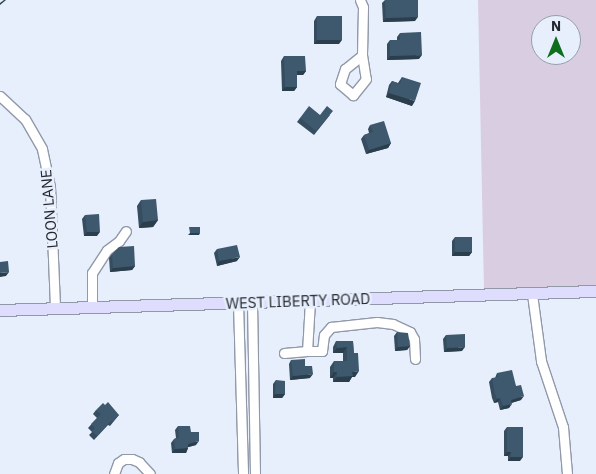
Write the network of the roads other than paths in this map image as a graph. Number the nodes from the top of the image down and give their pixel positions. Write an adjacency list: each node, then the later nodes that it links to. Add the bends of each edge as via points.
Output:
1 (360, 0): 2 (street, via 363,6)
2 (362, 55)
3 (0, 96): 11 (street, LOON LANE, via 25,119 42,150 50,187)
4 (126, 231): 10 (street, via 107,250 92,273)
5 (596, 291): 6 (main road, WEST LIBERTY ROAD)
6 (532, 294): 7 (main road, WEST LIBERTY ROAD); 20 (street, via 541,361 563,426)
7 (310, 300): 8 (main road, WEST LIBERTY ROAD); 13 (street)
8 (252, 302): 9 (main road, WEST LIBERTY ROAD); 19 (street)
9 (238, 303): 10 (main road, WEST LIBERTY ROAD); 18 (street)
10 (92, 307): 11 (main road, WEST LIBERTY ROAD)
11 (55, 308): 12 (main road, WEST LIBERTY ROAD)
12 (0, 310)
13 (307, 351): 14 (street); 15 (street, via 322,351 324,335 331,327 377,322 393,324 410,332 414,339)
14 (284, 353)
15 (415, 359)
16 (114, 474): 17 (street, via 118,463 132,458)
17 (150, 474)
18 (243, 474)
19 (255, 474)
20 (567, 474)

